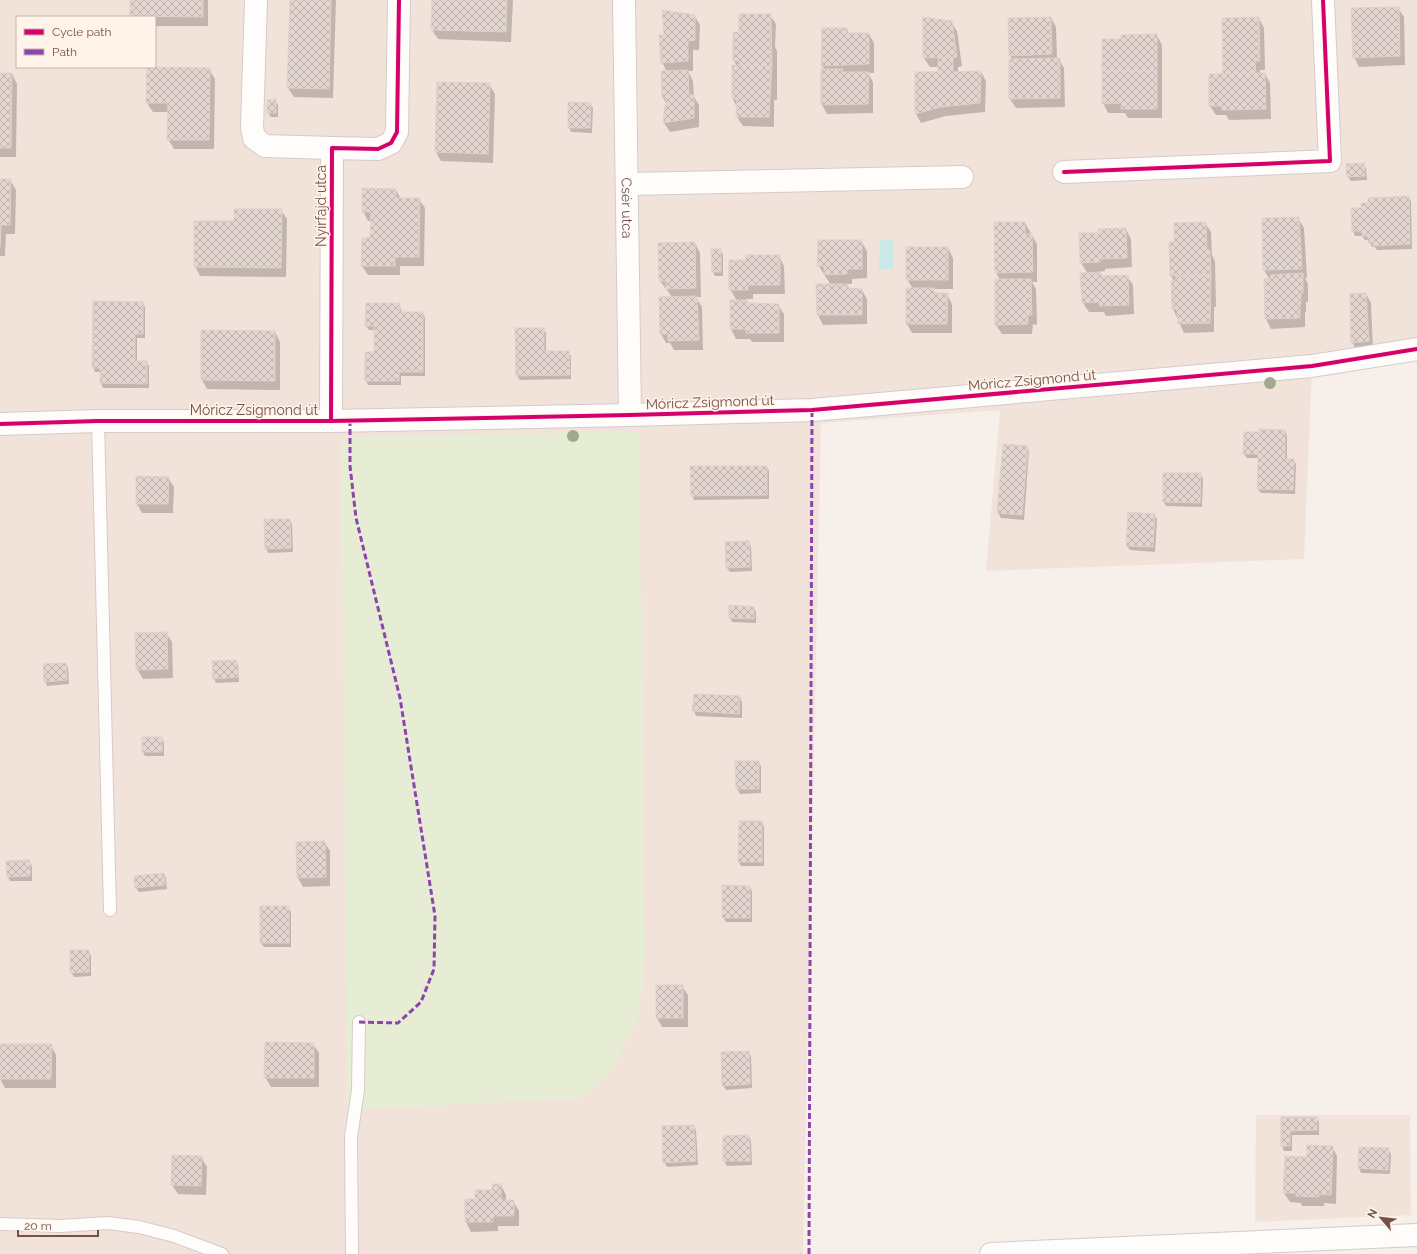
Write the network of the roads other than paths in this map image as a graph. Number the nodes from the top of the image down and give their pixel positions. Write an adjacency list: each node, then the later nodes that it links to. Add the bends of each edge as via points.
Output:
1 (256, 0): 5 (street, Nyírfajd utca, via 252,127 254,138 265,146)
2 (399, 0): 5 (street, Nyírfajd utca, via 397,132 391,143 378,149)
3 (624, 0): 8 (street, Csér utca)
4 (1323, 0): 6 (street, via 1330,161)
5 (332, 148): 11 (street, Nyírfajd utca)
6 (1064, 172)
7 (962, 177): 8 (street)
8 (627, 184): 10 (street, Csér utca)
9 (1417, 349): 10 (street, Móricz Zsigmond út, via 1312,366 828,408)
10 (630, 415): 11 (street, Móricz Zsigmond út)
11 (331, 421): 12 (street, Móricz Zsigmond út)
12 (98, 422): 13 (street, Móricz Zsigmond út); 14 (lane)
13 (0, 424)
14 (110, 910)
15 (359, 1022): 19 (lane, via 358,1090 351,1137)
16 (0, 1224): 18 (lane, via 60,1226 108,1223 139,1227 174,1236)
17 (1417, 1235): 20 (street)
18 (222, 1254)
19 (352, 1254)
20 (991, 1254)

